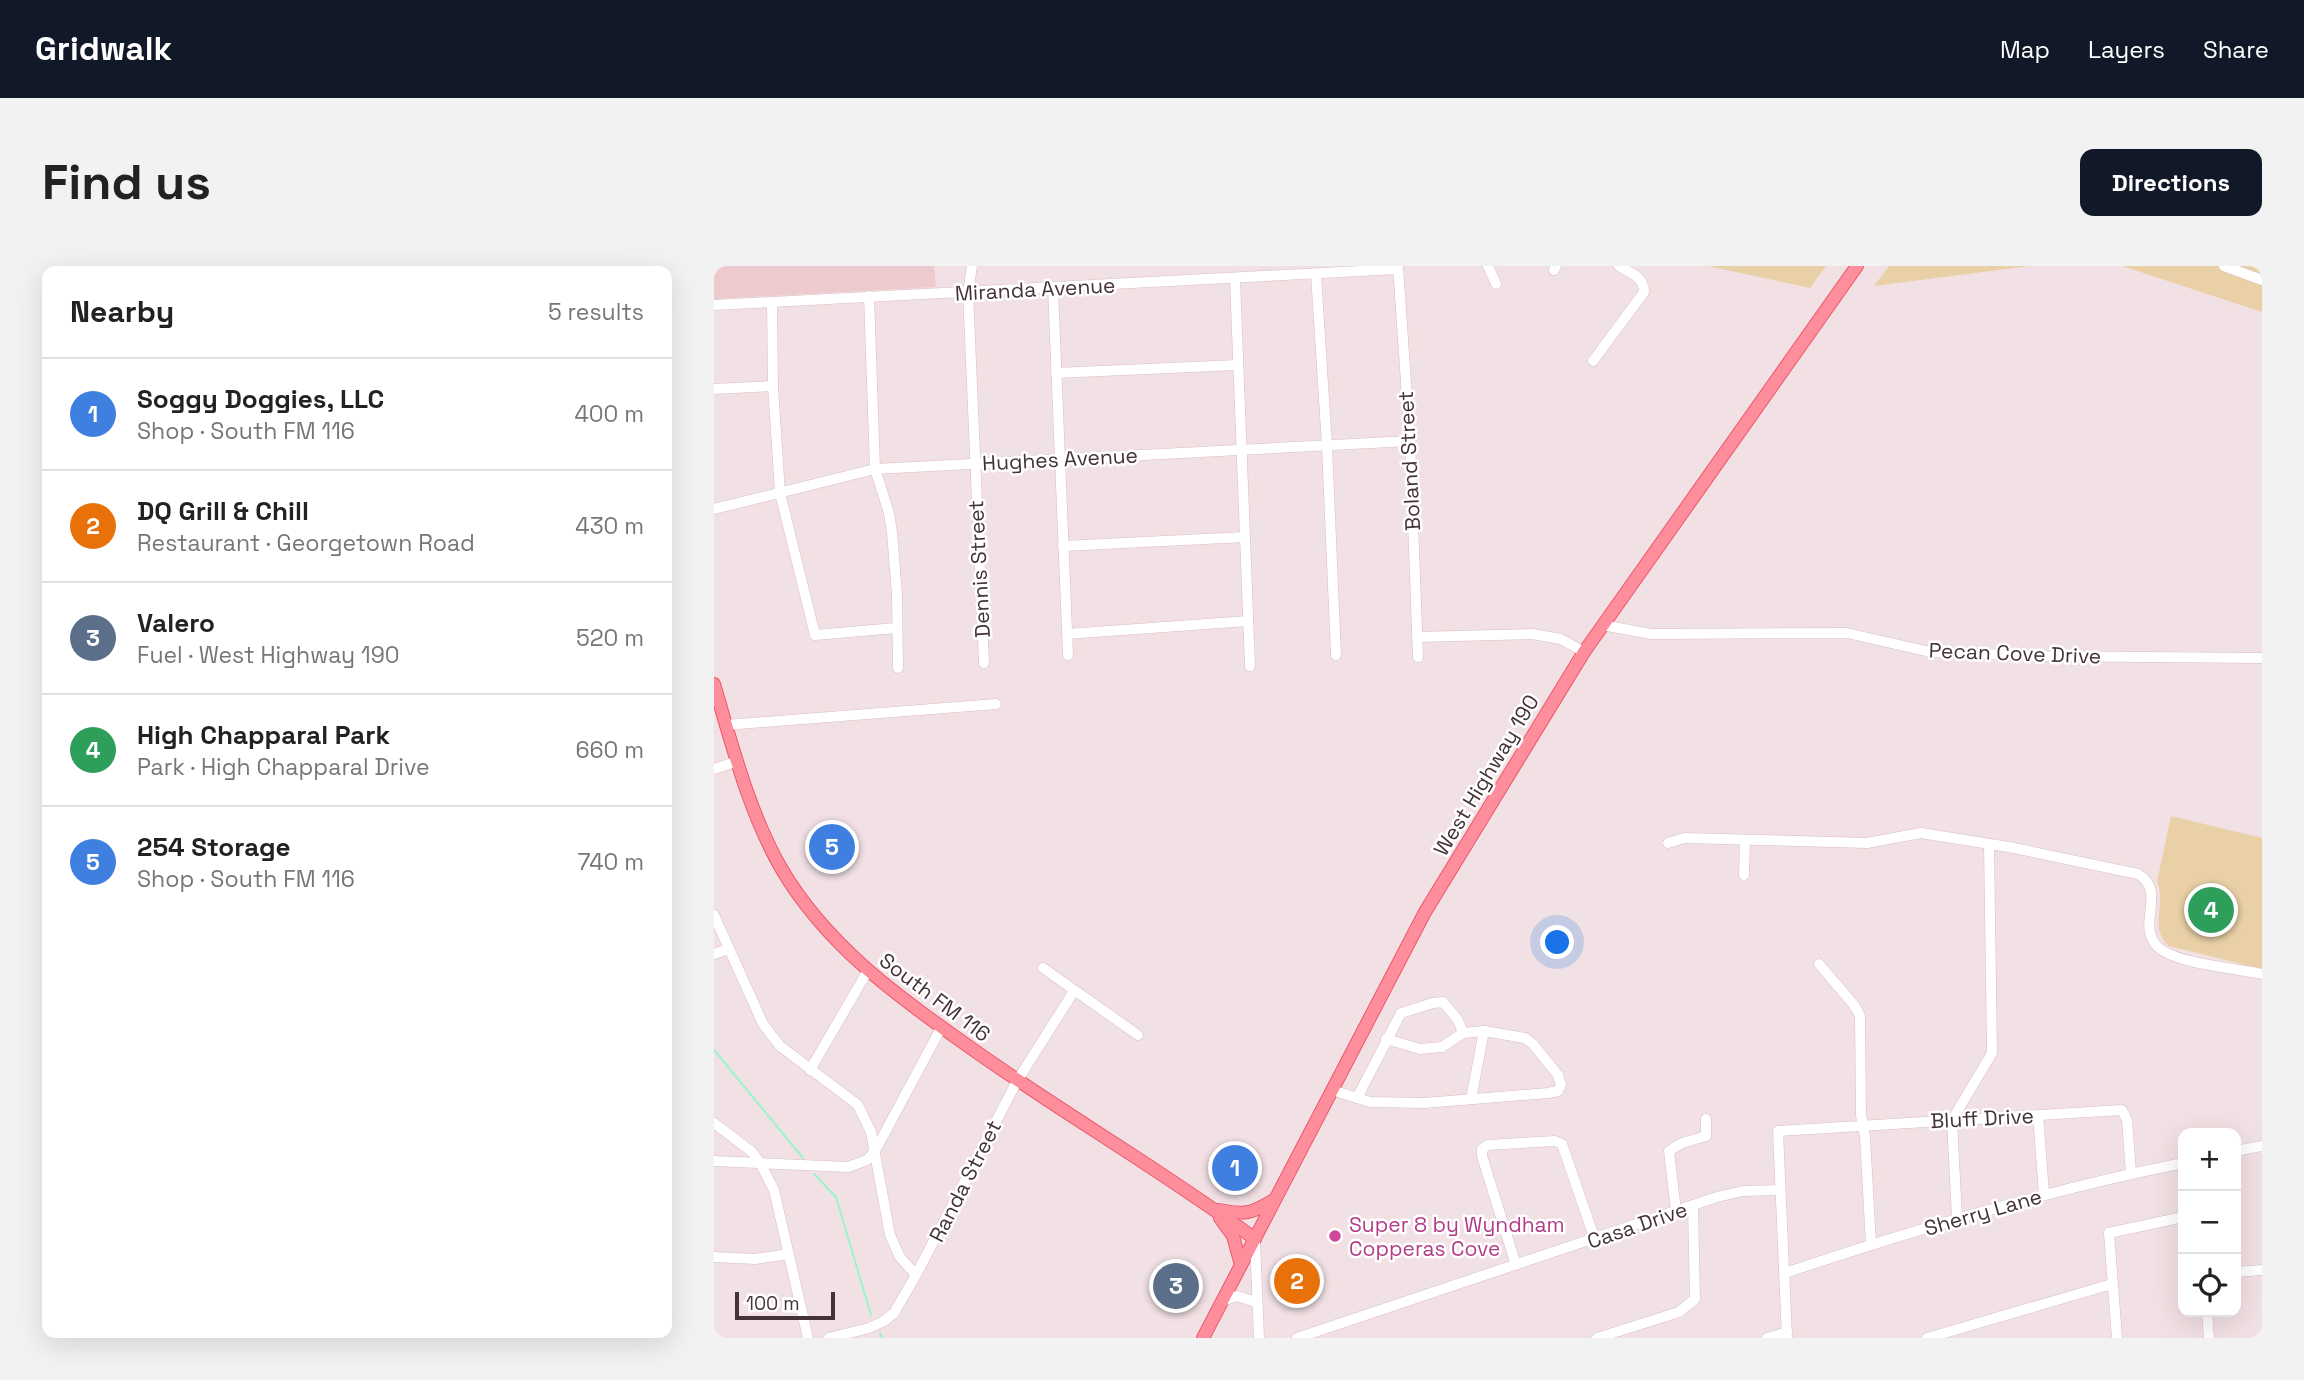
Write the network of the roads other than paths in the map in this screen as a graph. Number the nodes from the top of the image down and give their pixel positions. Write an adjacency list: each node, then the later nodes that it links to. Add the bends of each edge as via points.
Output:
1 (972, 266): 12 (street, Dennis Street)
2 (1488, 266): 10 (street)
3 (1619, 266): 16 (street, via 1639,278 1644,292)
4 (1857, 266): 32 (main road, West Highway 190)
5 (2226, 266): 9 (street)
6 (1398, 267): 7 (street, Miranda Avenue); 21 (street, Boland Street)
7 (1316, 274): 8 (street, Miranda Avenue); 22 (street)
8 (1235, 279): 11 (street, Miranda Avenue); 17 (street)
9 (2262, 280)
10 (1496, 284)
11 (1054, 288): 12 (street, Miranda Avenue); 18 (street)
12 (968, 292): 13 (street, Miranda Avenue); 25 (street, Dennis Street)
13 (869, 296): 14 (street, Miranda Avenue); 26 (street)
14 (772, 302): 15 (street, Miranda Avenue); 19 (street)
15 (714, 304)
16 (1593, 361)
17 (1237, 365): 18 (street); 23 (street)
18 (1056, 373): 24 (street)
19 (774, 386): 20 (street); 27 (street)
20 (714, 389)
21 (1410, 441): 22 (street, Hughes Avenue); 35 (street, Boland Street)
22 (1327, 446): 23 (street, Hughes Avenue); 38 (street)
23 (1241, 450): 24 (street, Hughes Avenue); 29 (street)
24 (1059, 459): 25 (street, Hughes Avenue); 30 (street)
25 (975, 463): 26 (street, Hughes Avenue); 41 (street, Dennis Street)
26 (875, 469): 27 (street, Hughes Avenue); 33 (street, via 892,532)
27 (780, 493): 28 (street, Hughes Avenue); 33 (street, via 815,635)
28 (714, 509)
29 (1245, 537): 30 (street); 31 (street)
30 (1063, 547): 34 (street)
31 (1248, 621): 34 (street); 42 (street)
32 (1602, 625): 36 (main road, West Highway 190); 40 (street, Pecan Cove Drive, via 1651,634 1847,633 1930,652)
33 (896, 628): 43 (street)
34 (1067, 634): 37 (street)
35 (1417, 637): 36 (street, via 1532,634 1560,639); 39 (street, Boland Street)
36 (1584, 652): 68 (main road, West Highway 190, via 1425,912)
37 (1068, 655)
38 (1336, 655)
39 (1418, 657)
40 (2262, 657)
41 (984, 663)
42 (1250, 666)
43 (898, 668)
44 (714, 684): 46 (main road, South FM 116)
45 (996, 704): 46 (street)
46 (726, 725): 47 (main road, South FM 116)
47 (738, 761): 48 (street); 58 (main road, South FM 116, via 758,821 781,867 818,920)
48 (714, 769)
49 (1745, 840): 50 (street, via 1684,838); 51 (street, via 1867,843 1921,833); 52 (street)
50 (1668, 842)
51 (1989, 844): 59 (street, via 2138,874 2151,889 2149,928 2156,946 2174,956); 73 (street, via 1992,1053)
52 (1744, 876)
53 (714, 915): 54 (street)
54 (729, 949): 55 (street); 66 (street, via 763,1024 780,1046)
55 (714, 954)
56 (1819, 964): 75 (street, via 1859,1011)
57 (1043, 968): 60 (street)
58 (867, 972): 61 (main road, South FM 116); 66 (street)
59 (2262, 974)
60 (1074, 990): 64 (street); 67 (street, Randa Street)
61 (941, 1028): 67 (main road, South FM 116); 78 (street)
62 (1484, 1031): 63 (street); 70 (street); 70 (street, via 1525,1038 1558,1075 1561,1085 1558,1091 1548,1093)
63 (1463, 1033): 65 (street, via 1442,1047 1420,1049); 65 (street, via 1443,1002 1401,1013)
64 (1138, 1035)
65 (1386, 1039): 69 (street)
66 (810, 1070): 78 (street, via 858,1105 872,1132)
67 (1017, 1081): 87 (main road, South FM 116); 101 (street, Randa Street)
68 (1332, 1090): 69 (street); 85 (main road, West Highway 190)
69 (1357, 1097): 70 (street, via 1370,1102 1424,1103)
70 (1471, 1099)
71 (2038, 1115): 73 (street, Bluff Drive); 82 (street, Bluff Drive, via 2122,1110 2127,1120); 84 (street)
72 (1706, 1119): 88 (street, via 1706,1136 1669,1151)
73 (1952, 1120): 75 (street, Bluff Drive); 89 (street)
74 (714, 1123): 80 (street)
75 (1863, 1126): 83 (street, Bluff Drive, via 1778,1131); 93 (street)
76 (2262, 1146): 77 (street)
77 (2241, 1150)
78 (875, 1151): 80 (street, via 867,1160 848,1167); 101 (street, via 890,1235 900,1257)
79 (714, 1161): 80 (street)
80 (760, 1163): 94 (street, via 774,1191)
81 (2178, 1164): 82 (street, Sherry Lane)
82 (2130, 1173): 84 (street, Sherry Lane)
83 (1780, 1190): 86 (street, Casa Drive, via 1743,1191); 100 (street)
84 (2044, 1194): 89 (street, Sherry Lane)
85 (1274, 1200): 87 (main road, via 1245,1214); 91 (main road, West Highway 190)
86 (1693, 1206): 88 (street, Casa Drive); 112 (street, via 1695,1298 1679,1312)
87 (1213, 1208): 91 (main road, South FM 116); 96 (main road, via 1233,1237)
88 (1676, 1212): 92 (street, Casa Drive)
89 (1957, 1218): 93 (street, Sherry Lane)
90 (2178, 1218): 102 (street, via 2109,1233)
91 (1255, 1239): 96 (main road, West Highway 190); 104 (street)
92 (1595, 1240): 97 (street, Casa Drive); 97 (street, via 1562,1144 1555,1140 1488,1145 1482,1156)
93 (1871, 1244): 100 (street, Sherry Lane)
94 (789, 1254): 95 (street, via 755,1259); 107 (street)
95 (714, 1257)
96 (1241, 1265): 103 (main road, West Highway 190)
97 (1516, 1265): 111 (street, Casa Drive)
98 (2262, 1270): 99 (street)
99 (2241, 1272)
100 (1786, 1273): 106 (street)
101 (916, 1275): 108 (street, Randa Street, via 884,1321)
102 (2112, 1284): 114 (street); 115 (street)
103 (1222, 1301): 104 (street, via 1237,1296); 109 (main road, West Highway 190)
104 (1256, 1302): 110 (street)
105 (2207, 1317): 116 (street)
106 (1787, 1335): 113 (street)
107 (808, 1338)
108 (829, 1338)
109 (1203, 1338)
110 (1259, 1338)
111 (1297, 1338)
112 (1597, 1338)
113 (1768, 1338)
114 (1927, 1338)
115 (2117, 1338)
116 (2209, 1338)

